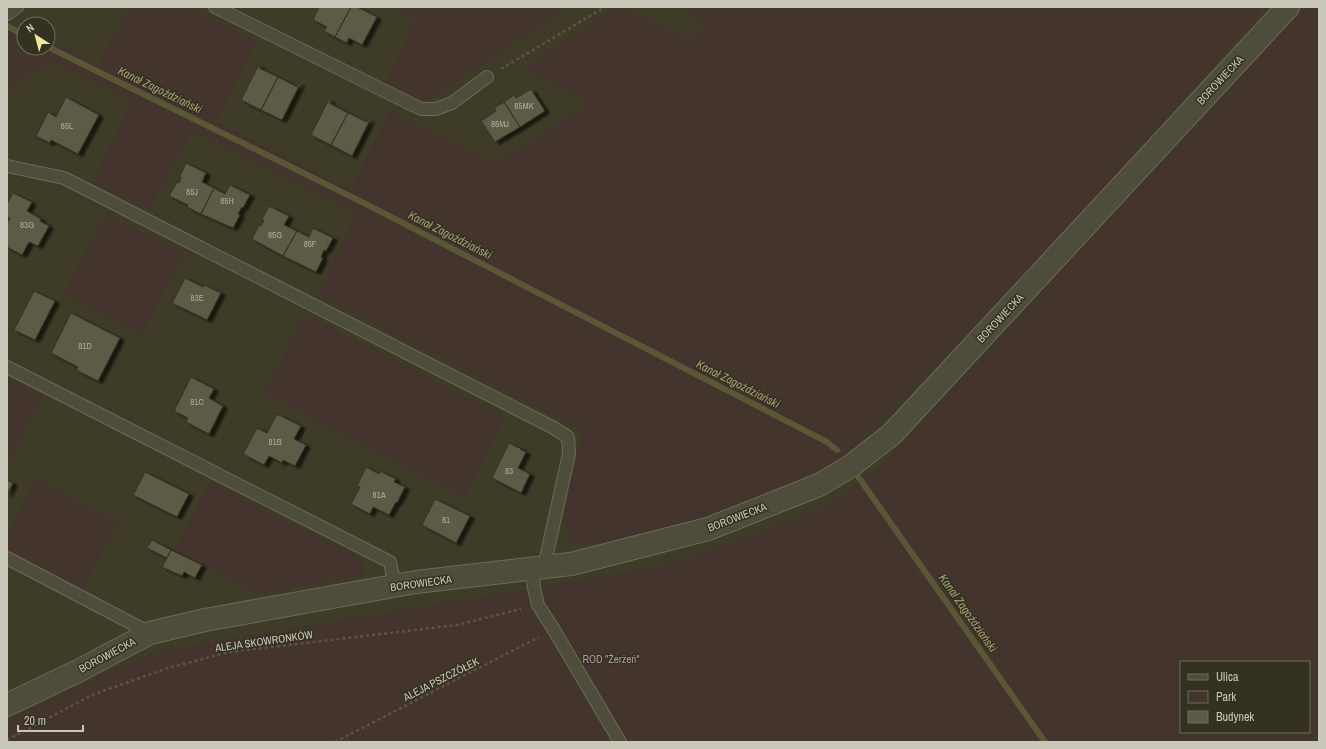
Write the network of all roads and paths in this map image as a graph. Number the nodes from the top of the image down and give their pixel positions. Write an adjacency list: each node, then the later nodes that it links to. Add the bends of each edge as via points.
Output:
1 (17, 7): 5 (lane)
2 (215, 7): 6 (lane, via 421,109 436,109 452,103)
3 (605, 7): 6 (path)
4 (1288, 7): 10 (street, BOROWIECKA, via 892,434 851,466 819,485 708,529 571,564)
5 (7, 14)
6 (487, 76)
7 (7, 166): 10 (lane, via 64,178 568,437 569,454)
8 (7, 367): 11 (lane, via 390,562)
9 (7, 558): 14 (lane)
10 (538, 568): 11 (street, BOROWIECKA); 12 (lane, via 534,588)
11 (395, 586): 14 (street, BOROWIECKA, via 205,620)
12 (538, 606): 13 (lane); 16 (path, ALEJA SKOWRONKÓW, via 457,625 229,652 165,669 92,695)
13 (554, 630): 17 (path, ALEJA PSZCZÓŁEK); 18 (lane)
14 (150, 633): 15 (street, BOROWIECKA, via 78,671)
15 (7, 704)
16 (7, 740)
17 (335, 742)
18 (620, 742)

